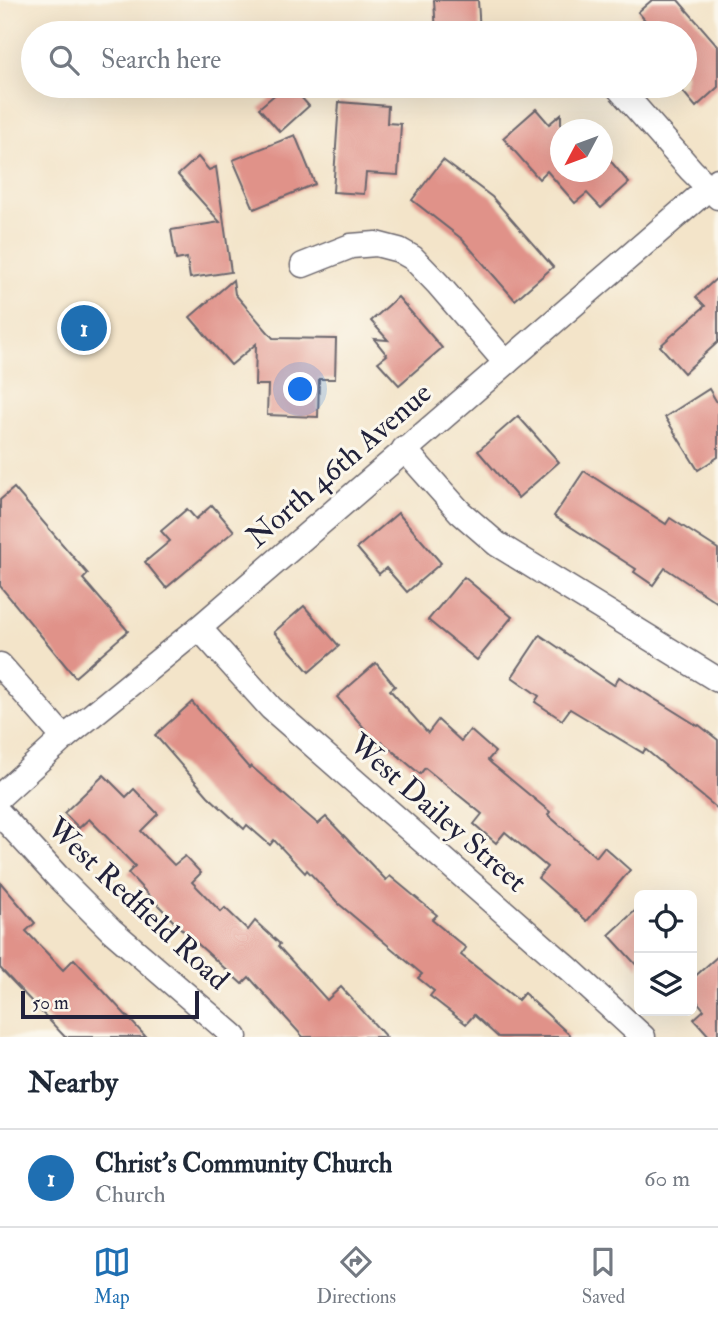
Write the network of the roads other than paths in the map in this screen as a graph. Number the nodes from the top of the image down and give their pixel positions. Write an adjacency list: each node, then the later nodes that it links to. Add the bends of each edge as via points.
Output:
1 (629, 98): 2 (street)
2 (715, 188): 4 (street, North 46th Avenue)
3 (303, 265): 4 (street, via 351,246 376,244 399,250 438,284)
4 (506, 363): 5 (street, North 46th Avenue)
5 (404, 449): 6 (street, North 46th Avenue); 8 (street, via 460,512 497,544)
6 (199, 628): 9 (street, North 46th Avenue); 13 (street, West Dailey Street, via 271,708)
7 (0, 665): 9 (street)
8 (718, 680)
9 (64, 738): 10 (street, North 46th Avenue)
10 (0, 796)
11 (0, 814): 12 (street, West Redfield Road, via 111,930)
12 (234, 1037)
13 (643, 1037)

